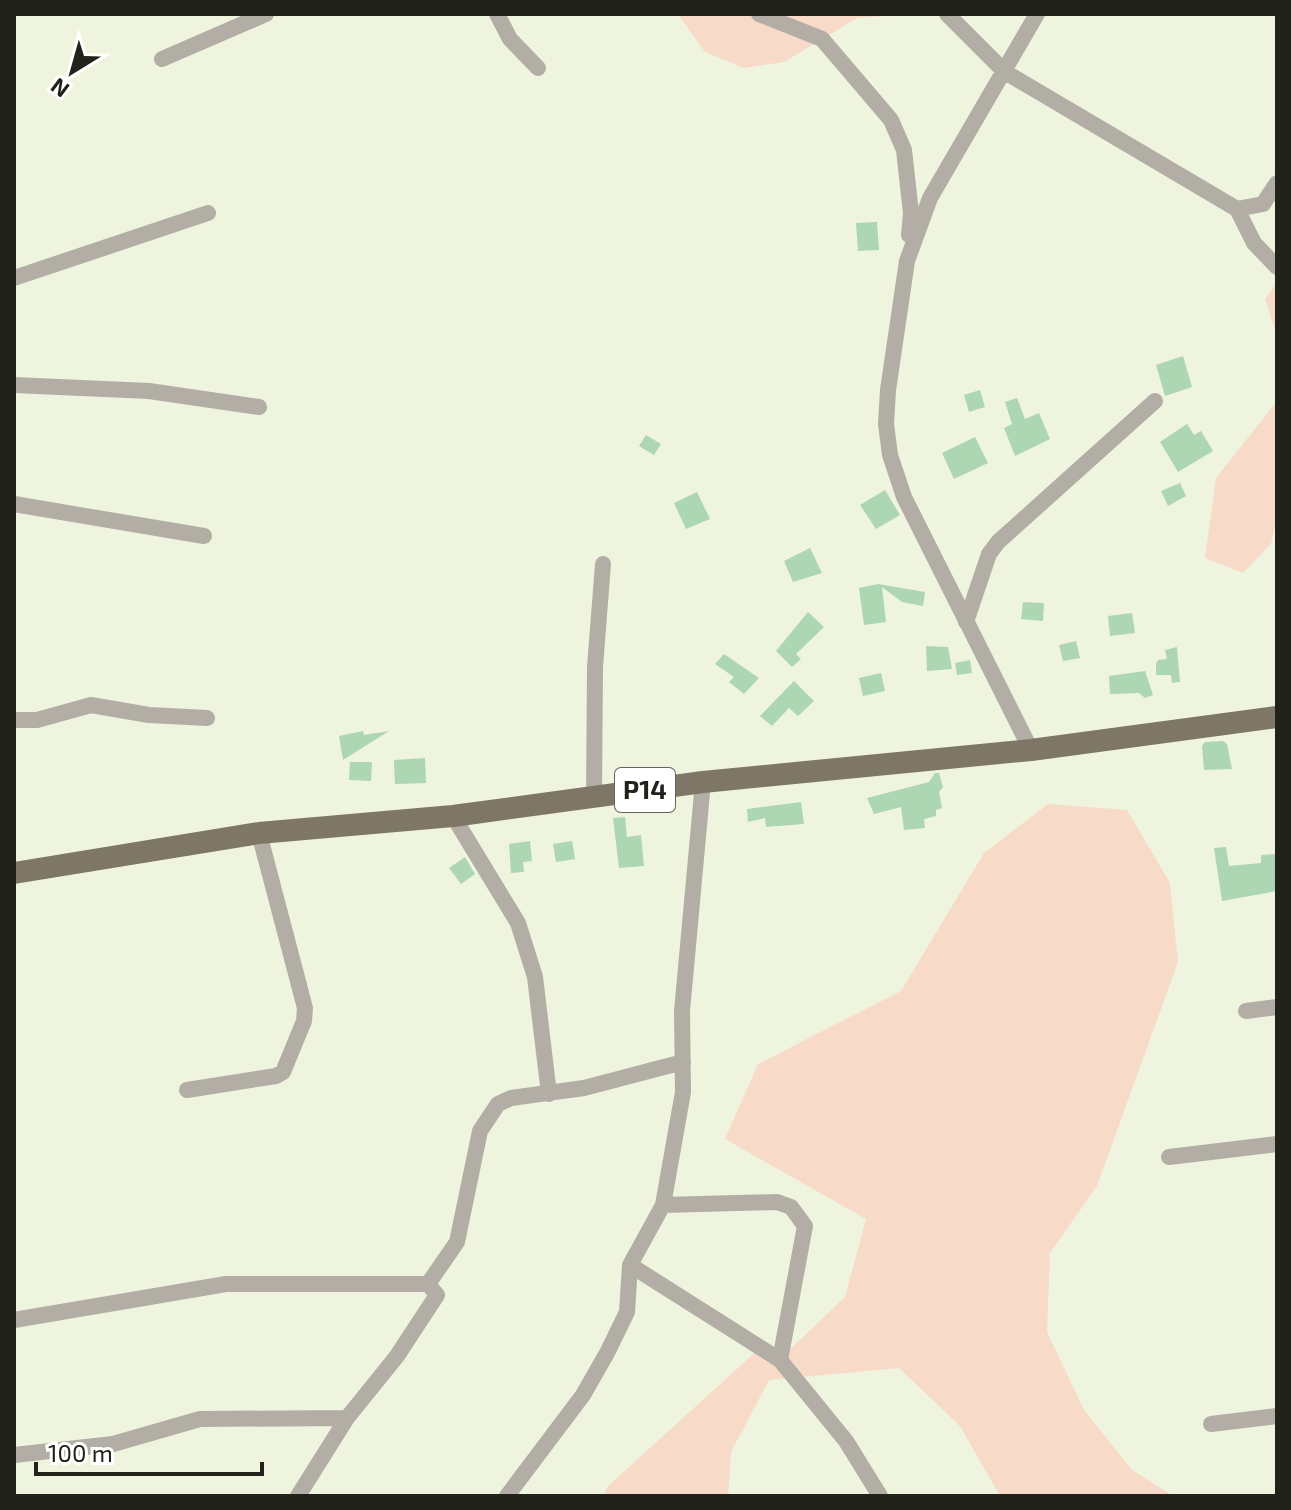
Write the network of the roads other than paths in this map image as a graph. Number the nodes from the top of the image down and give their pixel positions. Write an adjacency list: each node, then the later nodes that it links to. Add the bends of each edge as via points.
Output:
1 (266, 14): 6 (street)
2 (497, 14): 7 (street, via 510,39)
3 (759, 14): 12 (street, via 822,39 891,120 904,150 911,213)
4 (947, 14): 8 (street)
5 (1037, 14): 8 (street)
6 (162, 59)
7 (538, 68)
8 (1005, 72): 10 (street); 12 (street, via 930,198)
9 (1277, 183): 10 (street, via 1263,204)
10 (1237, 209): 13 (street, via 1254,243)
11 (208, 213): 14 (street)
12 (907, 261): 21 (street, via 888,390 890,455 904,497)
13 (1277, 267)
14 (14, 278)
15 (14, 385): 17 (street, via 149,391)
16 (1155, 401): 21 (street, via 998,542)
17 (259, 407)
18 (14, 504): 19 (street)
19 (204, 536)
20 (603, 564): 27 (street, via 595,667)
21 (966, 622): 25 (street)
22 (1277, 717): 25 (main road, P14)
23 (207, 718): 24 (street, via 91,705 37,720)
24 (14, 720)
25 (1031, 750): 26 (main road, P14)
26 (703, 782): 27 (main road, P14); 33 (street, via 682,1011)
27 (594, 798): 28 (main road, P14)
28 (453, 816): 29 (main road, P14); 35 (street, via 518,923 535,977)
29 (259, 833): 30 (main road, P14); 34 (street, via 304,1021 283,1072)
30 (14, 873)
31 (1277, 1007): 32 (street)
32 (1246, 1011)
33 (683, 1062): 35 (street); 38 (street, via 683,1092)
34 (187, 1090)
35 (549, 1094): 40 (street, via 511,1098 492,1111 473,1157 457,1242)
36 (1277, 1144): 37 (street)
37 (1169, 1157)
38 (663, 1205): 39 (street); 42 (street, via 777,1202 800,1216 805,1226)
39 (630, 1265): 42 (street); 48 (street, via 627,1312 607,1353 583,1395)
40 (428, 1284): 41 (street, via 226,1284); 44 (street, via 437,1295 423,1319)
41 (14, 1320)
42 (780, 1360): 49 (street, via 846,1441)
43 (1277, 1416): 45 (street)
44 (347, 1418): 46 (street, via 200,1419 113,1444); 47 (street)
45 (1211, 1424)
46 (14, 1455)
47 (298, 1496)
48 (507, 1496)
49 (880, 1496)

